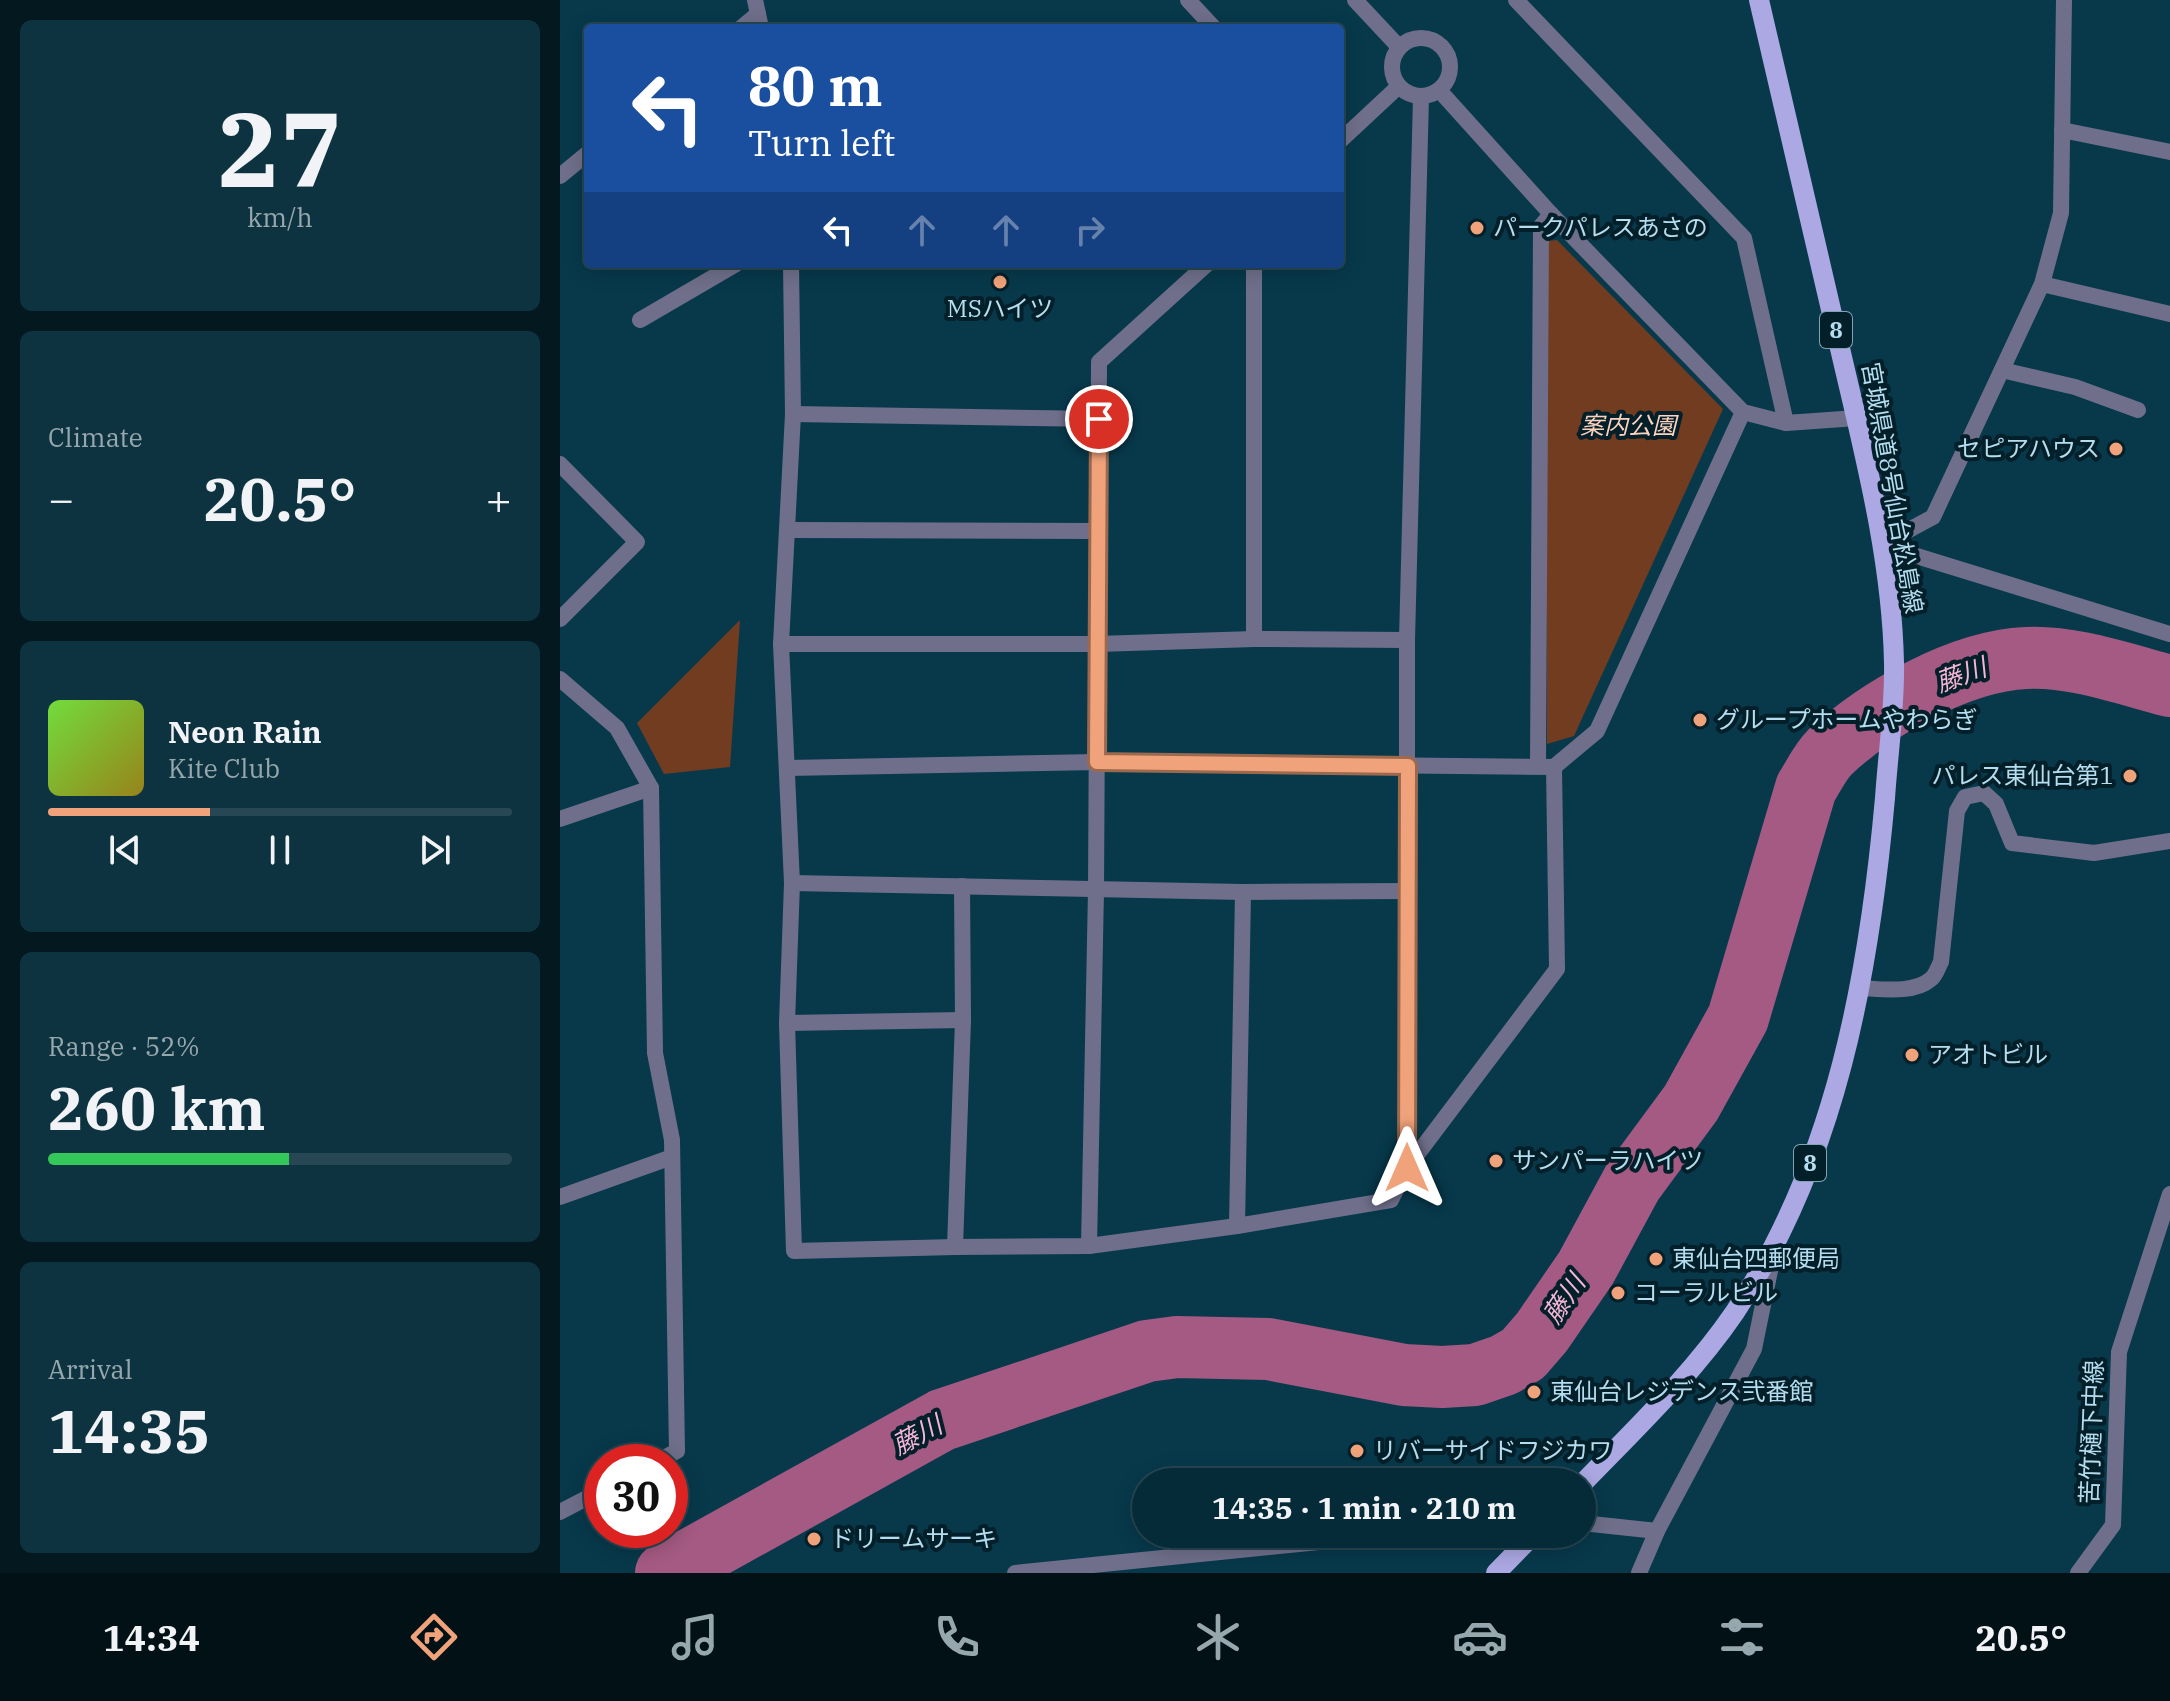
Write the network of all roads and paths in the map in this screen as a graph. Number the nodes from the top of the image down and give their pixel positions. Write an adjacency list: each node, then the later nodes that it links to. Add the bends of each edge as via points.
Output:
1 (1188, 0): 6 (street)
2 (1355, 0): 7 (street)
3 (1516, 0): 30 (street, via 1744,238)
4 (1759, 0): 28 (main road, 宮城県道8号仙台松島線 / 8)
5 (2064, 0): 11 (street)
6 (1210, 24)
7 (1399, 47): 8 (street, via 1392,74); 9 (street, via 1426,37 1443,47 1451,65)
8 (1399, 86): 10 (street); 12 (street)
9 (1439, 90): 10 (street); 16 (street)
10 (1421, 97): 38 (street)
11 (2062, 130): 13 (street); 21 (street, via 2061,213)
12 (1344, 137)
13 (2170, 152)
14 (584, 156): 15 (street)
15 (560, 176)
16 (1551, 214): 26 (street); 44 (street, via 1541,226)
17 (729, 268): 23 (street)
18 (791, 268): 27 (street)
19 (1203, 268): 29 (street, via 1099,362)
20 (1254, 268): 37 (street)
21 (2042, 284): 22 (street); 24 (street)
22 (2170, 314)
23 (640, 320)
24 (2002, 370): 25 (street, via 2075,387); 34 (street, via 1933,517)
25 (2138, 410)
26 (1743, 412): 30 (street); 44 (street, via 1597,731)
27 (793, 414): 29 (street); 32 (street)
28 (1857, 418): 30 (street); 34 (main road, 宮城県道8号仙台松島線 / 8)
29 (1099, 419): 33 (street)
30 (1786, 423)
31 (560, 464): 35 (street, via 637,542)
32 (789, 530): 33 (street); 39 (street)
33 (1098, 531): 40 (street)
34 (1881, 545): 36 (street); 54 (main road, 宮城県道8号仙台松島線 / 8, via 1894,664 1879,863)
35 (560, 619)
36 (2170, 634)
37 (1254, 639): 38 (street); 40 (street)
38 (1407, 640): 43 (street)
39 (781, 644): 40 (street); 45 (street)
40 (1097, 644): 42 (street)
41 (560, 679): 46 (street, via 617,728)
42 (1097, 762): 43 (street); 45 (street); 51 (street)
43 (1408, 766): 44 (street); 52 (street)
44 (1546, 766): 58 (street, via 1557,969)
45 (788, 768): 49 (street)
46 (651, 788): 47 (street); 57 (street, via 655,1053)
47 (560, 819)
48 (2170, 841): 54 (street, via 2094,853 2012,843 1996,804 1984,793 1965,797 1957,811 1941,962 1933,978 1888,990)
49 (792, 883): 50 (street); 56 (street)
50 (962, 886): 51 (street); 55 (street)
51 (1096, 890): 53 (street); 63 (street)
52 (1407, 891): 53 (street); 58 (street)
53 (1243, 892): 62 (street)
54 (1861, 988): 64 (main road, 宮城県道8号仙台松島線 / 8, via 1842,1068)
55 (963, 1020): 56 (street); 65 (street)
56 (787, 1023): 65 (street, via 794,1251)
57 (672, 1157): 60 (street); 66 (street)
58 (1407, 1168): 62 (street, via 1391,1200)
59 (2170, 1194): 61 (street, 苦竹樋下中線)
60 (560, 1197)
61 (2164, 1224): 77 (street, 苦竹樋下中線, via 2119,1352 2113,1525)
62 (1237, 1226): 63 (street)
63 (1089, 1246): 65 (street)
64 (1775, 1246): 67 (main road, 宮城県道8号仙台松島線 / 8, via 1734,1313 1685,1376); 71 (street, via 1754,1349)
65 (955, 1247)
66 (677, 1444)
67 (1596, 1469)
68 (584, 1499): 69 (street)
69 (560, 1512)
70 (1596, 1524): 71 (street)
71 (1657, 1531): 76 (street)
72 (1261, 1548): 74 (street)
73 (1520, 1548): 75 (main road)
74 (1015, 1573)
75 (1496, 1573)
76 (1639, 1573)
77 (2078, 1573)

